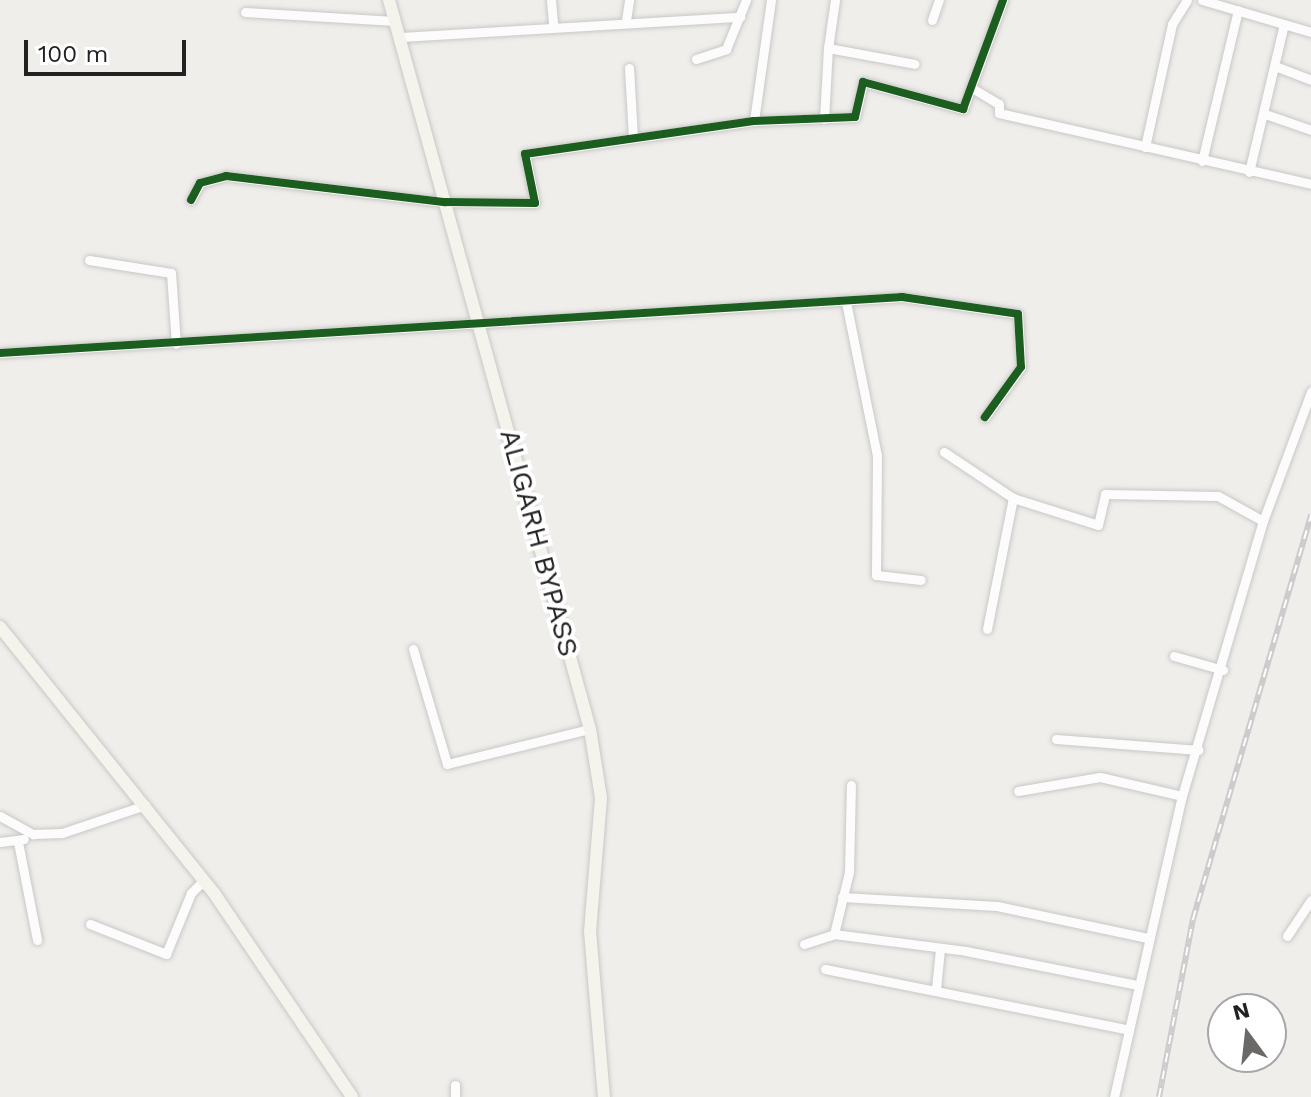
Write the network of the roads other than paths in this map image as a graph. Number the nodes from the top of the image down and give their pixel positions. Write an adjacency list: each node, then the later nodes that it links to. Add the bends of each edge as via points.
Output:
1 (389, 0): 16 (main road, ALIGARH BYPASS)
2 (551, 0): 18 (street)
3 (629, 0): 14 (street)
4 (746, 0): 13 (street)
5 (771, 0): 30 (street)
6 (835, 0): 21 (street)
7 (939, 0): 15 (street)
8 (1003, 0): 27 (street)
9 (1187, 0): 33 (street, via 1172,24)
10 (1210, 1): 11 (street)
11 (1238, 10): 17 (street); 34 (street)
12 (245, 12): 16 (street)
13 (740, 17): 14 (street); 22 (street, via 721,55)
14 (626, 20): 18 (street)
15 (932, 20)
16 (395, 21): 20 (main road, ALIGARH BYPASS)
17 (1284, 24): 19 (street); 24 (street)
18 (553, 25): 20 (street)
19 (1311, 32)
20 (401, 37): 38 (main road, ALIGARH BYPASS)
21 (828, 48): 23 (street); 29 (street)
22 (696, 59)
23 (915, 64)
24 (1275, 66): 26 (street); 28 (street)
25 (629, 68): 32 (street)
26 (1311, 80)
27 (972, 88): 29 (street, via 963,109 863,82 855,117); 33 (street, via 999,104 999,113)
28 (1265, 114): 31 (street); 35 (street)
29 (824, 119): 30 (street)
30 (754, 121): 32 (street)
31 (1311, 130)
32 (633, 138): 38 (street, via 525,154 535,203)
33 (1145, 147): 34 (street)
34 (1202, 161): 35 (street)
35 (1249, 172): 36 (street)
36 (1311, 184)
37 (191, 200): 38 (street, via 200,183 226,176)
38 (445, 202): 41 (main road, ALIGARH BYPASS)
39 (89, 260): 42 (street, via 171,273)
40 (846, 302): 41 (street); 45 (street, via 902,297 1018,314 1021,367); 49 (street, via 877,456 876,575)
41 (479, 322): 42 (street); 55 (main road, ALIGARH BYPASS)
42 (176, 344): 43 (street)
43 (0, 353)
44 (1311, 392): 48 (street)
45 (985, 417)
46 (944, 452): 47 (street)
47 (1013, 498): 48 (street, via 1098,525 1105,494 1218,496); 51 (street)
48 (1263, 521): 54 (street)
49 (921, 580)
50 (0, 627): 61 (main road)
51 (987, 629)
52 (413, 649): 55 (street, via 447,764)
53 (1174, 656): 54 (street)
54 (1223, 670): 57 (street)
55 (590, 729): 83 (main road, ALIGARH BYPASS, via 601,798 590,931)
56 (1056, 739): 57 (street)
57 (1199, 750): 60 (street)
58 (851, 785): 67 (street)
59 (1018, 791): 60 (street, via 1100,777)
60 (1182, 796): 72 (street)
61 (145, 805): 63 (street, via 67,832); 66 (main road)
62 (0, 816): 63 (street)
63 (33, 834): 65 (street)
64 (0, 842): 65 (street)
65 (18, 842): 73 (street)
66 (204, 880): 69 (street, via 191,893 166,954); 81 (main road)
67 (842, 897): 70 (street); 72 (street, via 997,906)
68 (1311, 900): 71 (street)
69 (90, 924)
70 (834, 934): 74 (street); 75 (street)
71 (1287, 936)
72 (1148, 938): 77 (street)
73 (37, 940)
74 (804, 944)
75 (940, 949): 77 (street); 78 (street)
76 (825, 969): 78 (street)
77 (1137, 985): 79 (street)
78 (936, 989): 79 (street)
79 (1129, 1030): 84 (street)
80 (455, 1085): 82 (street)
81 (352, 1097)
82 (455, 1097)
83 (604, 1097)
84 (1114, 1097)

